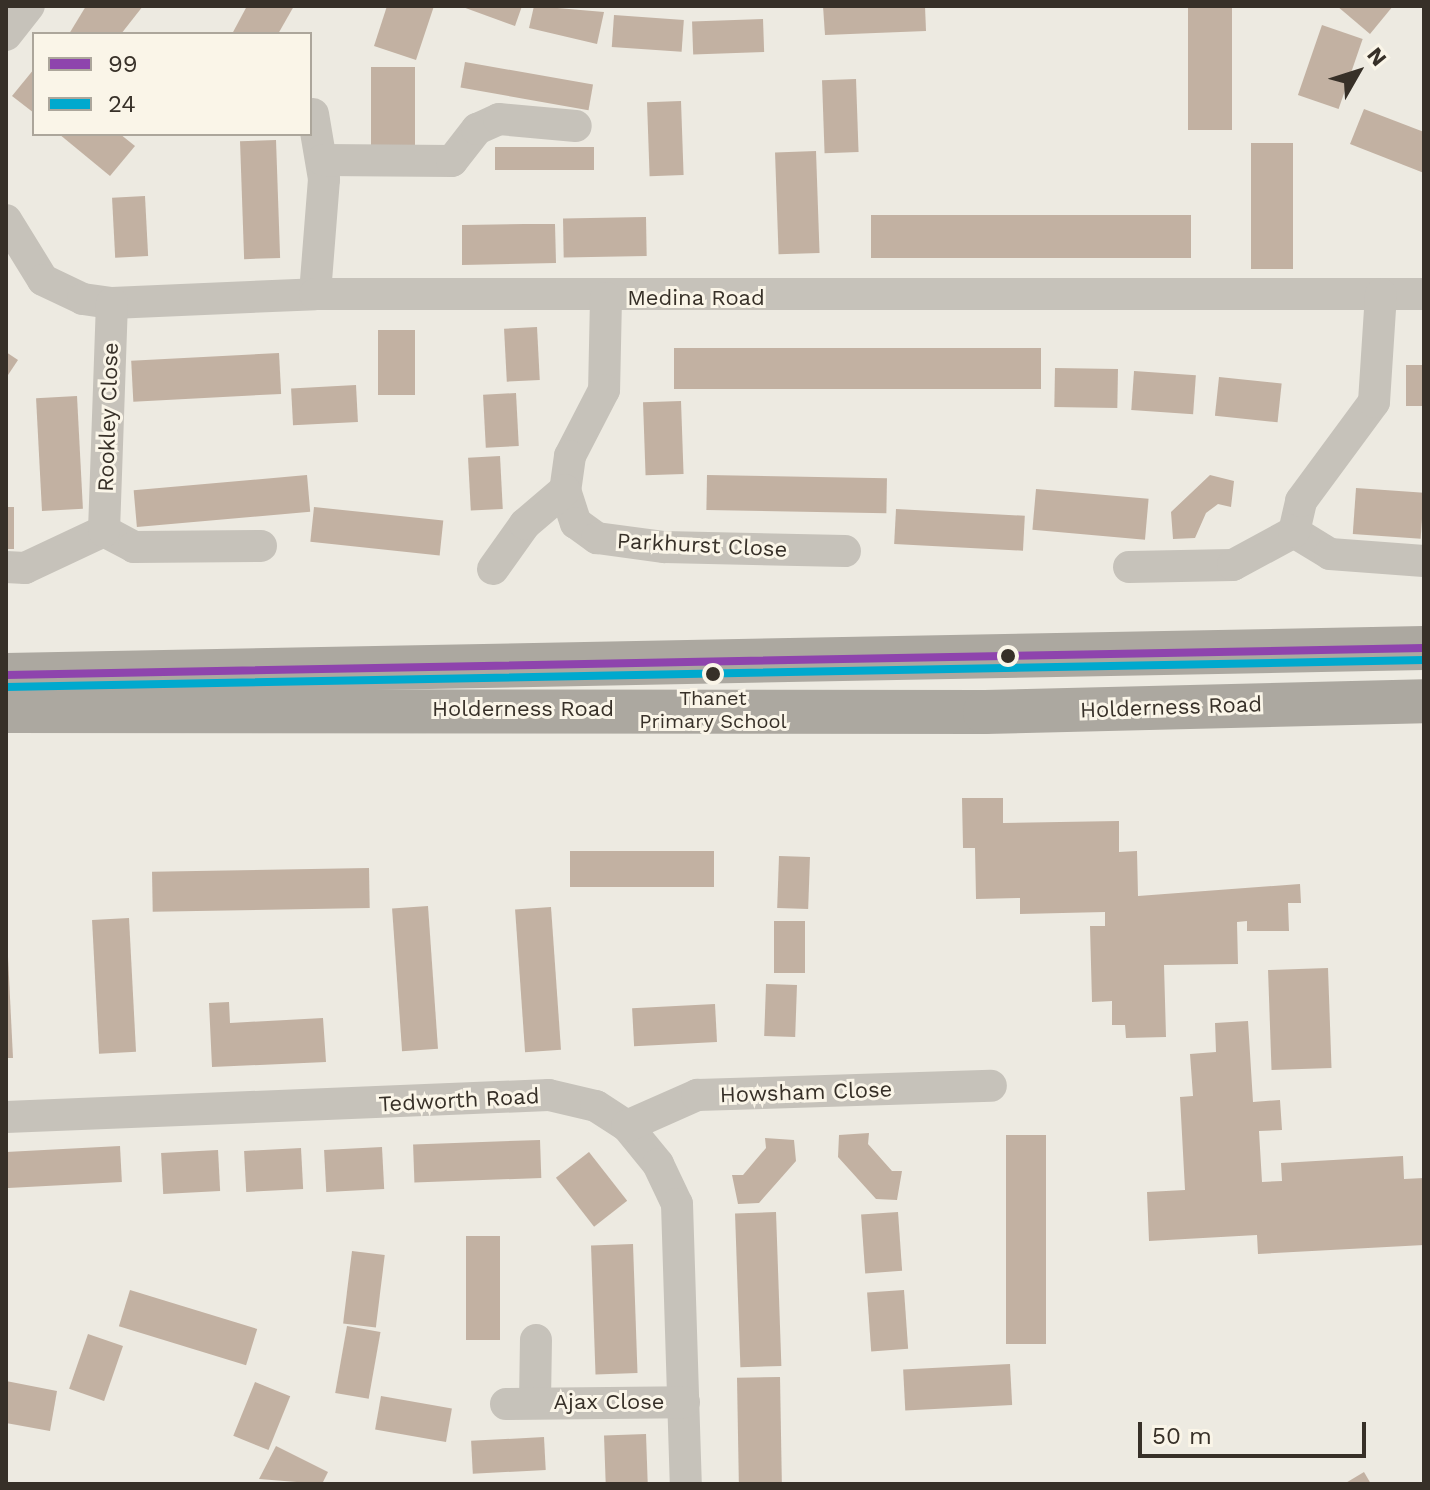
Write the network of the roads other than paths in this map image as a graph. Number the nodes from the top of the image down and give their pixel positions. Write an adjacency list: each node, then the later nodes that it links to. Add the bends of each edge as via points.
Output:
1 (29, 6): 2 (street)
2 (6, 35)
3 (313, 114): 5 (street)
4 (576, 126): 5 (street, via 499,119 477,129 452,161)
5 (323, 160): 7 (street)
6 (6, 220): 11 (street, Medina Road, via 43,280 83,299)
7 (315, 294): 10 (street, Medina Road); 11 (street, Medina Road)
8 (1381, 294): 9 (street, Medina Road); 10 (street, Medina Road); 14 (street, via 1374,402 1301,501)
9 (1424, 294)
10 (606, 298): 12 (street, via 604,390 570,456)
11 (112, 303): 13 (street, Rookley Close)
12 (565, 490): 16 (street, Parkhurst Close, via 576,523 597,538); 20 (street, via 525,524)
13 (104, 531): 15 (street, via 134,547); 18 (street, via 25,568)
14 (1294, 532): 17 (street, via 1330,554); 19 (street, via 1233,565)
15 (261, 546)
16 (829, 559)
17 (1424, 561)
18 (6, 567)
19 (1129, 567)
20 (493, 569)
21 (1424, 648): 22 (highway, Holderness Road)
22 (6, 675)
23 (1424, 701): 24 (highway, Holderness Road, via 985,712)
24 (6, 711)
25 (991, 1086): 27 (street, Howsham Close, via 697,1095)
26 (6, 1117): 27 (street, Tedworth Road, via 549,1095 596,1106)
27 (627, 1126): 29 (street, Tedworth Road, via 658,1164 677,1204)
28 (536, 1340): 29 (street, Ajax Close, via 520,1403)
29 (684, 1402): 30 (street, Tedworth Road)
30 (686, 1484)

